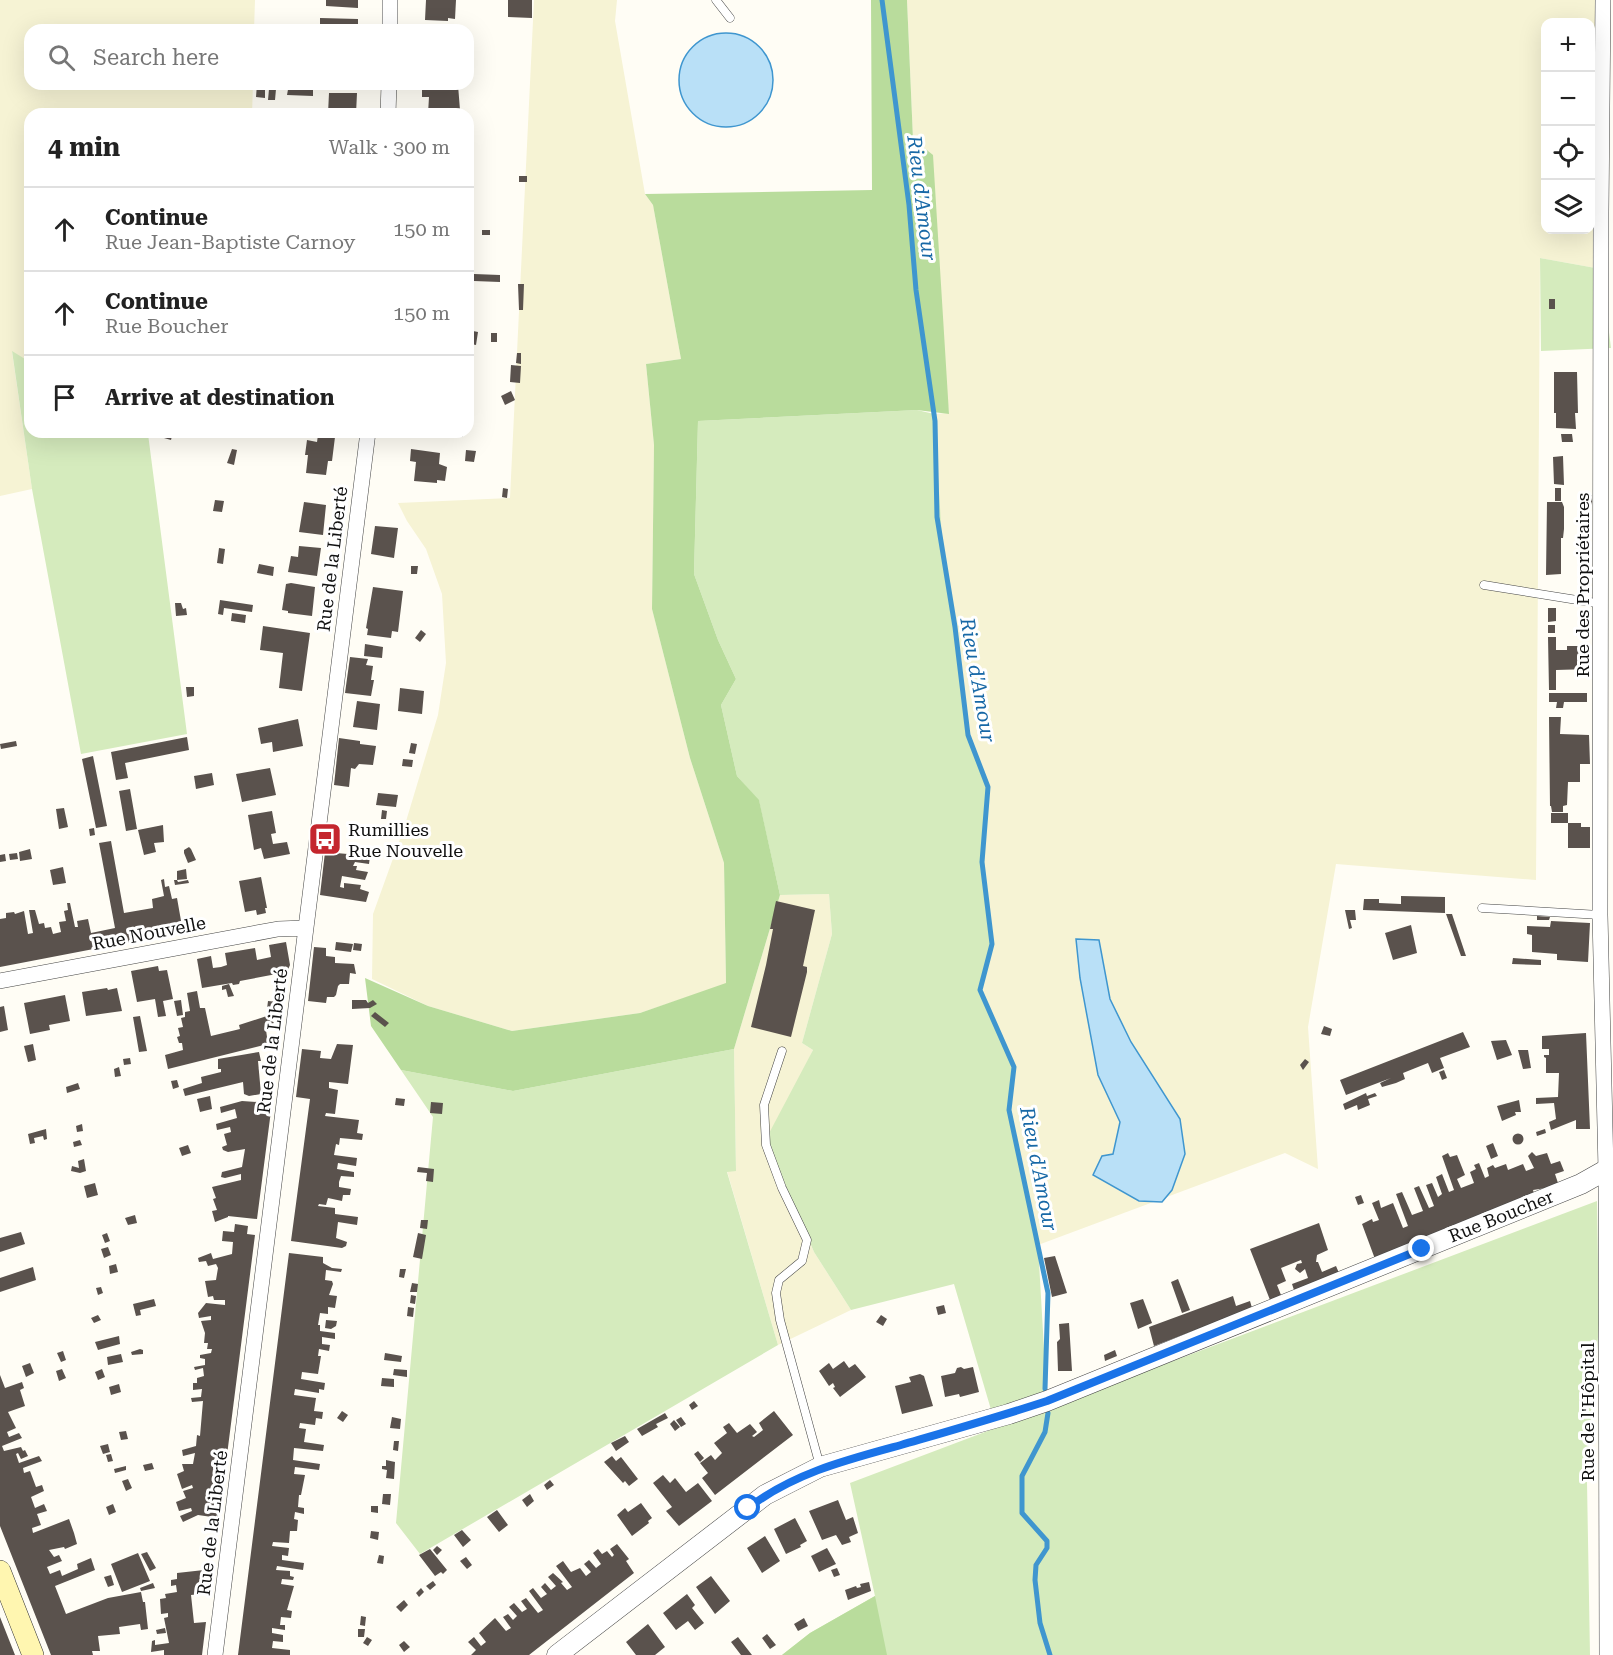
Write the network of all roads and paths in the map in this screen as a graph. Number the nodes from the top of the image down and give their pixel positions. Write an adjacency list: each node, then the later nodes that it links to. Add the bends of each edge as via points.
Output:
1 (390, 0): 5 (street)
2 (716, 0): 4 (lane)
3 (1603, 0): 10 (street, Rue des Propriétaires)
4 (730, 18)
5 (390, 24)
6 (389, 90): 7 (street)
7 (388, 108)
8 (367, 438): 13 (street, Rue de la Liberté)
9 (1484, 585): 10 (lane)
10 (1602, 604): 12 (street, Rue des Propriétaires)
11 (1482, 908): 12 (lane)
12 (1600, 915): 16 (street, Rue des Propriétaires)
13 (305, 928): 14 (street, Rue Nouvelle, via 278,929); 20 (street, Rue de la Liberté)
14 (0, 981)
15 (782, 1051): 17 (lane, via 764,1105 766,1145 807,1240 802,1261 779,1280 776,1293)
16 (1609, 1168): 17 (street, Rue Boucher, via 1576,1186 1087,1385 1009,1414); 22 (street, Rue de l'Hôpital)
17 (820, 1467): 21 (street, Rue Boucher, via 765,1495)
18 (0, 1571): 19 (main road)
19 (33, 1655)
20 (215, 1655)
21 (557, 1655)
22 (1607, 1655)

